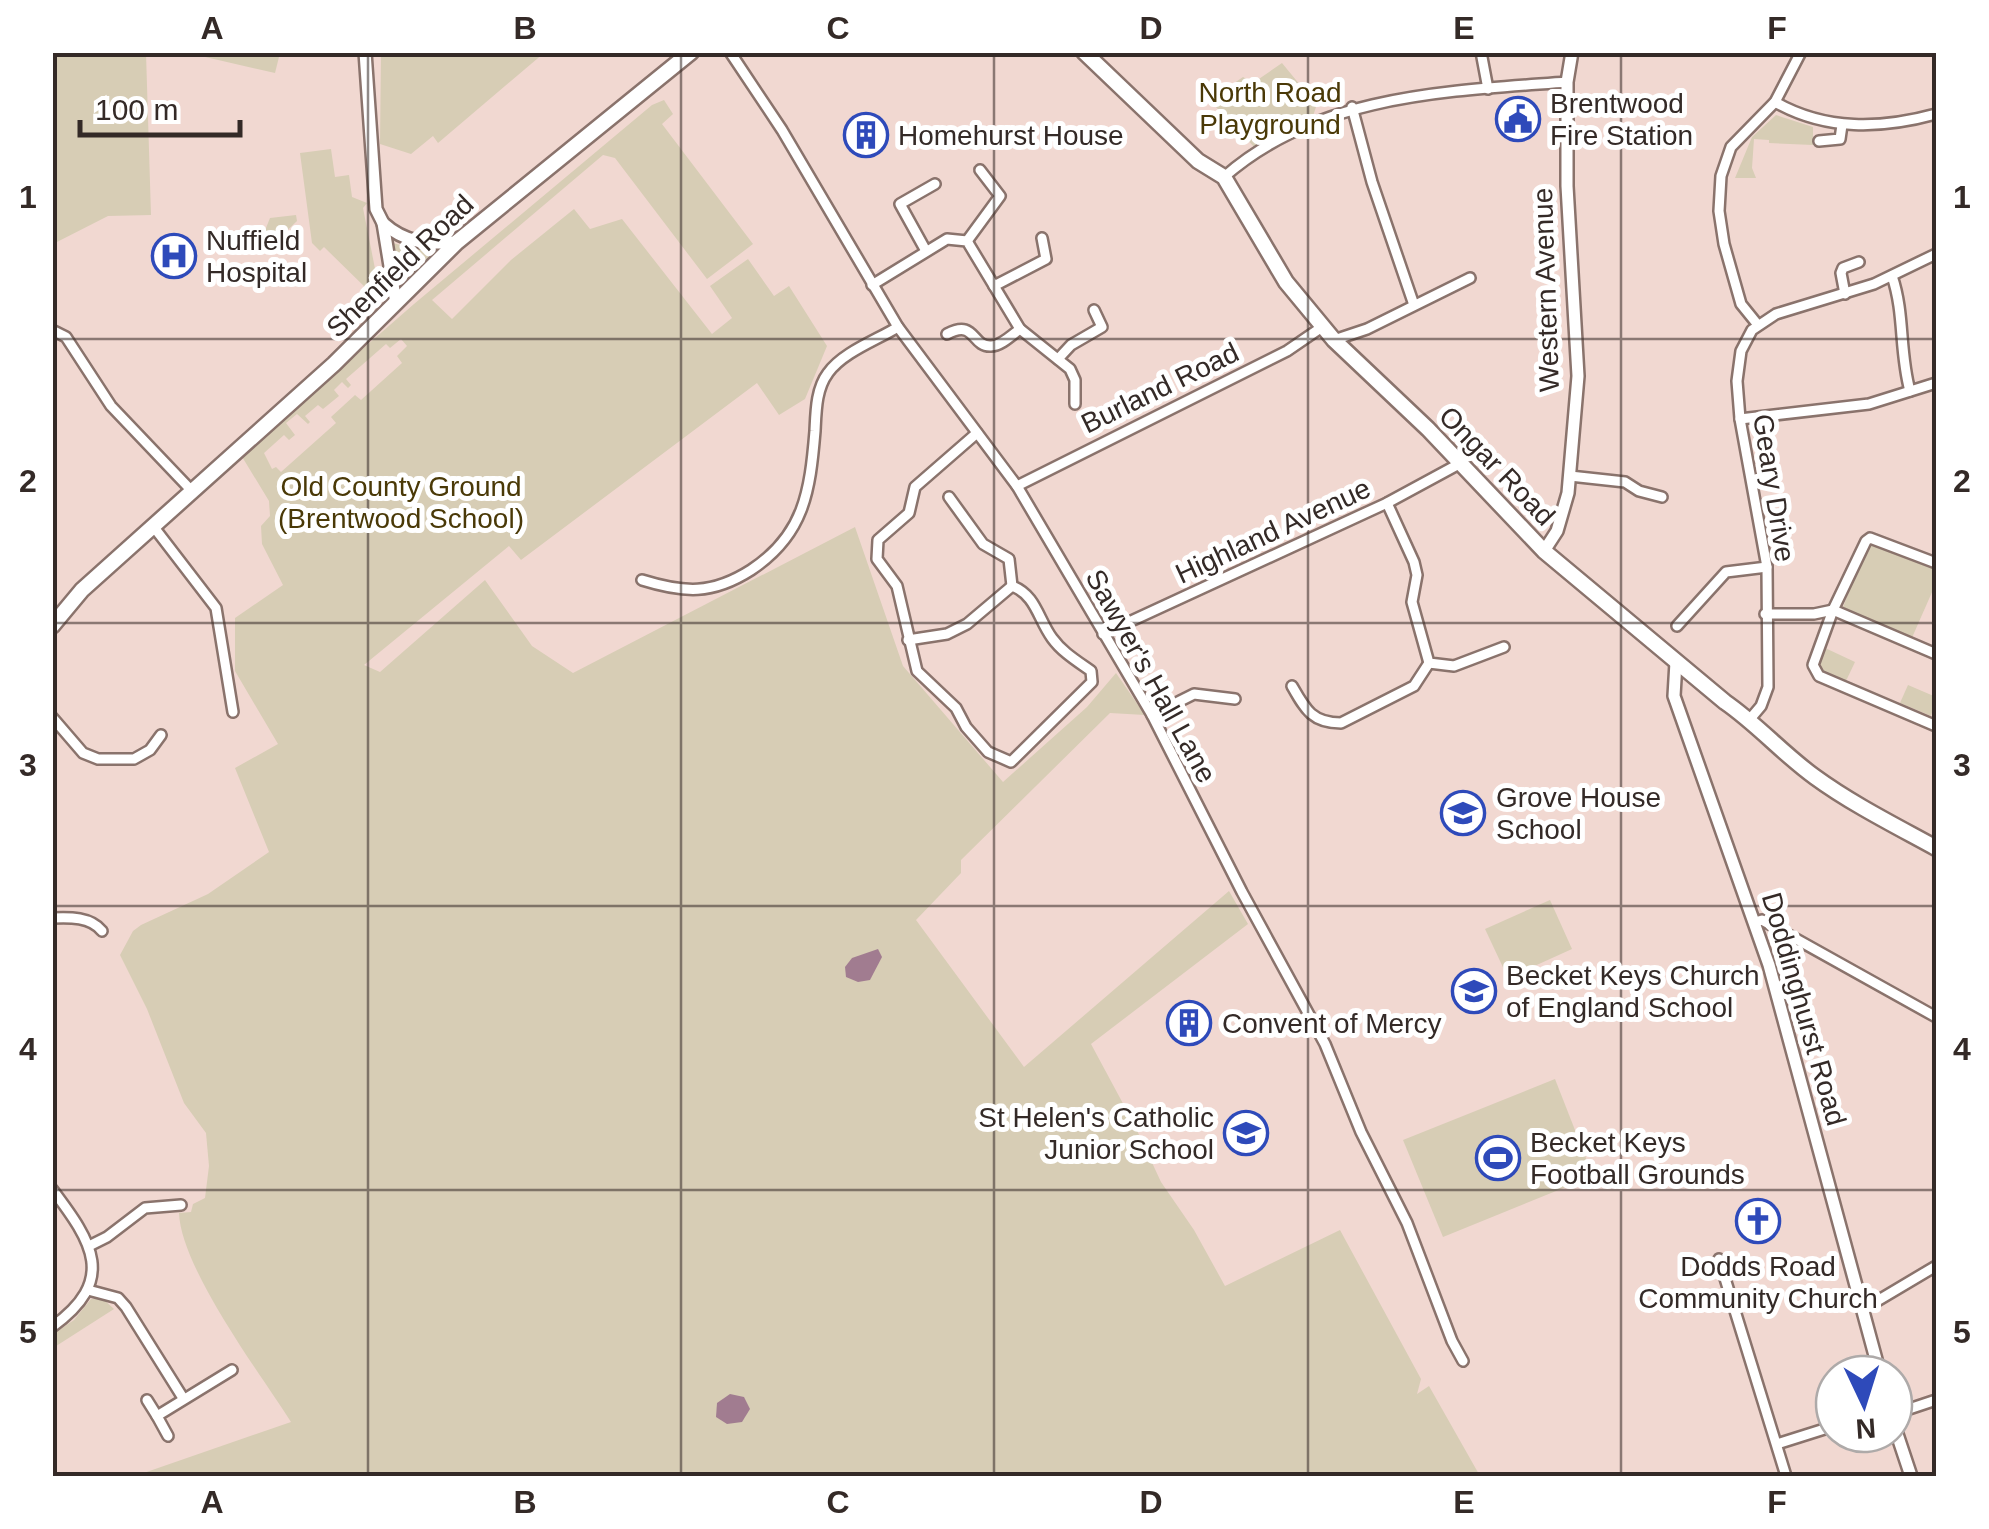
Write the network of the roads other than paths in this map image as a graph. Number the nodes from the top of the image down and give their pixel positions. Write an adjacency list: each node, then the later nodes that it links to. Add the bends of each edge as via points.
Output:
1 (365, 52): 18 (street, via 376,209)
2 (691, 52): 20 (main road, Shenfield Road)
3 (730, 52): 27 (street, Sawyer's Hall Lane)
4 (1084, 52): 16 (main road, Ongar Road)
5 (1481, 52): 9 (street)
6 (1572, 52): 8 (street, Western Avenue)
7 (1801, 52): 10 (street)
8 (1567, 82): 9 (street); 47 (street, Western Avenue, via 1578,363)
9 (1488, 89): 11 (street)
10 (1775, 102): 13 (street); 33 (street, via 1731,147 1718,196 1740,304)
11 (1352, 108): 16 (street, via 1278,139); 31 (street)
12 (1936, 114): 13 (street, via 1896,124)
13 (1842, 125): 14 (street, via 1840,139)
14 (1819, 140)
15 (980, 170): 21 (street, via 1000,196)
16 (1224, 177): 35 (main road, Ongar Road, via 1286,282)
17 (935, 184): 22 (street, via 900,204)
18 (383, 223): 20 (street, via 416,243); 30 (street)
19 (1042, 238): 28 (street, via 1046,259)
20 (457, 242): 30 (main road, Shenfield Road)
21 (968, 242): 22 (street, via 947,239); 28 (street)
22 (926, 251): 27 (street)
23 (1936, 254): 25 (street)
24 (1860, 262): 29 (street, via 1840,273)
25 (1892, 276): 29 (street); 42 (street)
26 (1470, 278): 31 (street)
27 (872, 285): 34 (street, Sawyer's Hall Lane)
28 (994, 286): 36 (street)
29 (1844, 294): 33 (street, via 1784,310)
30 (396, 303): 49 (main road, Shenfield Road)
31 (1414, 305): 39 (street)
32 (1094, 310): 40 (street, via 1102,327)
33 (1758, 325): 44 (street, Geary Drive, via 1738,364)
34 (898, 327): 45 (street, Sawyer's Hall Lane); 57 (street, via 826,374 809,482 781,548 743,575 706,589 678,591)
35 (1322, 327): 39 (main road, Ongar Road); 48 (street, Burland Road, via 1287,351)
36 (1020, 329): 38 (street, via 996,346 981,344 970,331); 40 (street)
37 (52, 330): 49 (street, via 66,337 111,406)
38 (948, 334)
39 (1334, 340): 46 (main road, Ongar Road)
40 (1058, 359): 43 (street, via 1076,380)
41 (1936, 383): 42 (street)
42 (1910, 391): 44 (street, via 1853,407)
43 (1075, 404)
44 (1740, 420): 56 (street, Geary Drive)
45 (977, 433): 48 (street, Sawyer's Hall Lane); 64 (street, via 915,487 909,513 878,540 877,559 897,586)
46 (1459, 464): 52 (street, Highland Avenue); 54 (main road, Ongar Road)
47 (1570, 476): 51 (street, via 1625,482); 54 (street, Western Avenue, via 1560,523)
48 (1016, 486): 63 (street, Sawyer's Hall Lane)
49 (191, 490): 53 (main road, Shenfield Road)
50 (949, 497): 58 (street, via 983,544 1009,559)
51 (1662, 497)
52 (1387, 503): 63 (street, Highland Avenue); 68 (street, via 1414,562 1412,602)
53 (153, 526): 61 (main road, Shenfield Road); 71 (street, via 216,608)
54 (1544, 551): 67 (main road, Ongar Road)
55 (1936, 563): 59 (street, via 1870,538)
56 (1767, 567): 60 (street, Geary Drive); 62 (street, via 1726,572)
57 (642, 580)
58 (1012, 586): 64 (street, via 957,629); 64 (street, via 1024,590 1052,639 1091,671 1092,682 1011,762 988,752 917,671)
59 (1833, 610): 60 (street); 66 (street); 75 (street, via 1814,660 1816,674)
60 (1765, 614): 74 (street, Geary Drive, via 1768,688)
61 (52, 626)
62 (1677, 626)
63 (1103, 634): 72 (street, Sawyer's Hall Lane)
64 (908, 640)
65 (1504, 647): 68 (street, via 1454,666)
66 (1936, 654)
67 (1676, 662): 74 (main road, Ongar Road); 79 (street, Doddinghurst Road, via 1674,696)
68 (1429, 663): 69 (street, via 1414,686 1340,723 1312,718)
69 (1292, 686)
70 (1236, 700): 72 (street, via 1194,694)
71 (233, 712)
72 (1152, 714): 93 (street, Sawyer's Hall Lane, via 1325,1044)
73 (52, 717): 76 (street, via 84,753 98,758 134,759)
74 (1750, 719): 77 (main road, Ongar Road, via 1818,779)
75 (1936, 726)
76 (160, 735)
77 (1936, 848)
78 (52, 918): 80 (street, via 96,923)
79 (1755, 922): 81 (street, via 1762,920); 90 (street, Doddinghurst Road)
80 (102, 931)
81 (1936, 1017)
82 (52, 1189): 86 (street)
83 (181, 1206): 84 (street)
84 (163, 1207): 85 (street); 86 (street, via 144,1208)
85 (170, 1220)
86 (91, 1245): 89 (street)
87 (1718, 1259): 100 (street)
88 (1936, 1266): 90 (street)
89 (88, 1290): 91 (street); 95 (street, via 126,1307)
90 (1862, 1310): 92 (street, Doddinghurst Road)
91 (52, 1327)
92 (1874, 1354)
93 (1463, 1361)
94 (232, 1370): 95 (street)
95 (184, 1398): 97 (street)
96 (147, 1400): 97 (street)
97 (156, 1416): 99 (street)
98 (1814, 1432): 100 (street)
99 (168, 1436)
100 (1776, 1444): 101 (street)
101 (1786, 1476)

